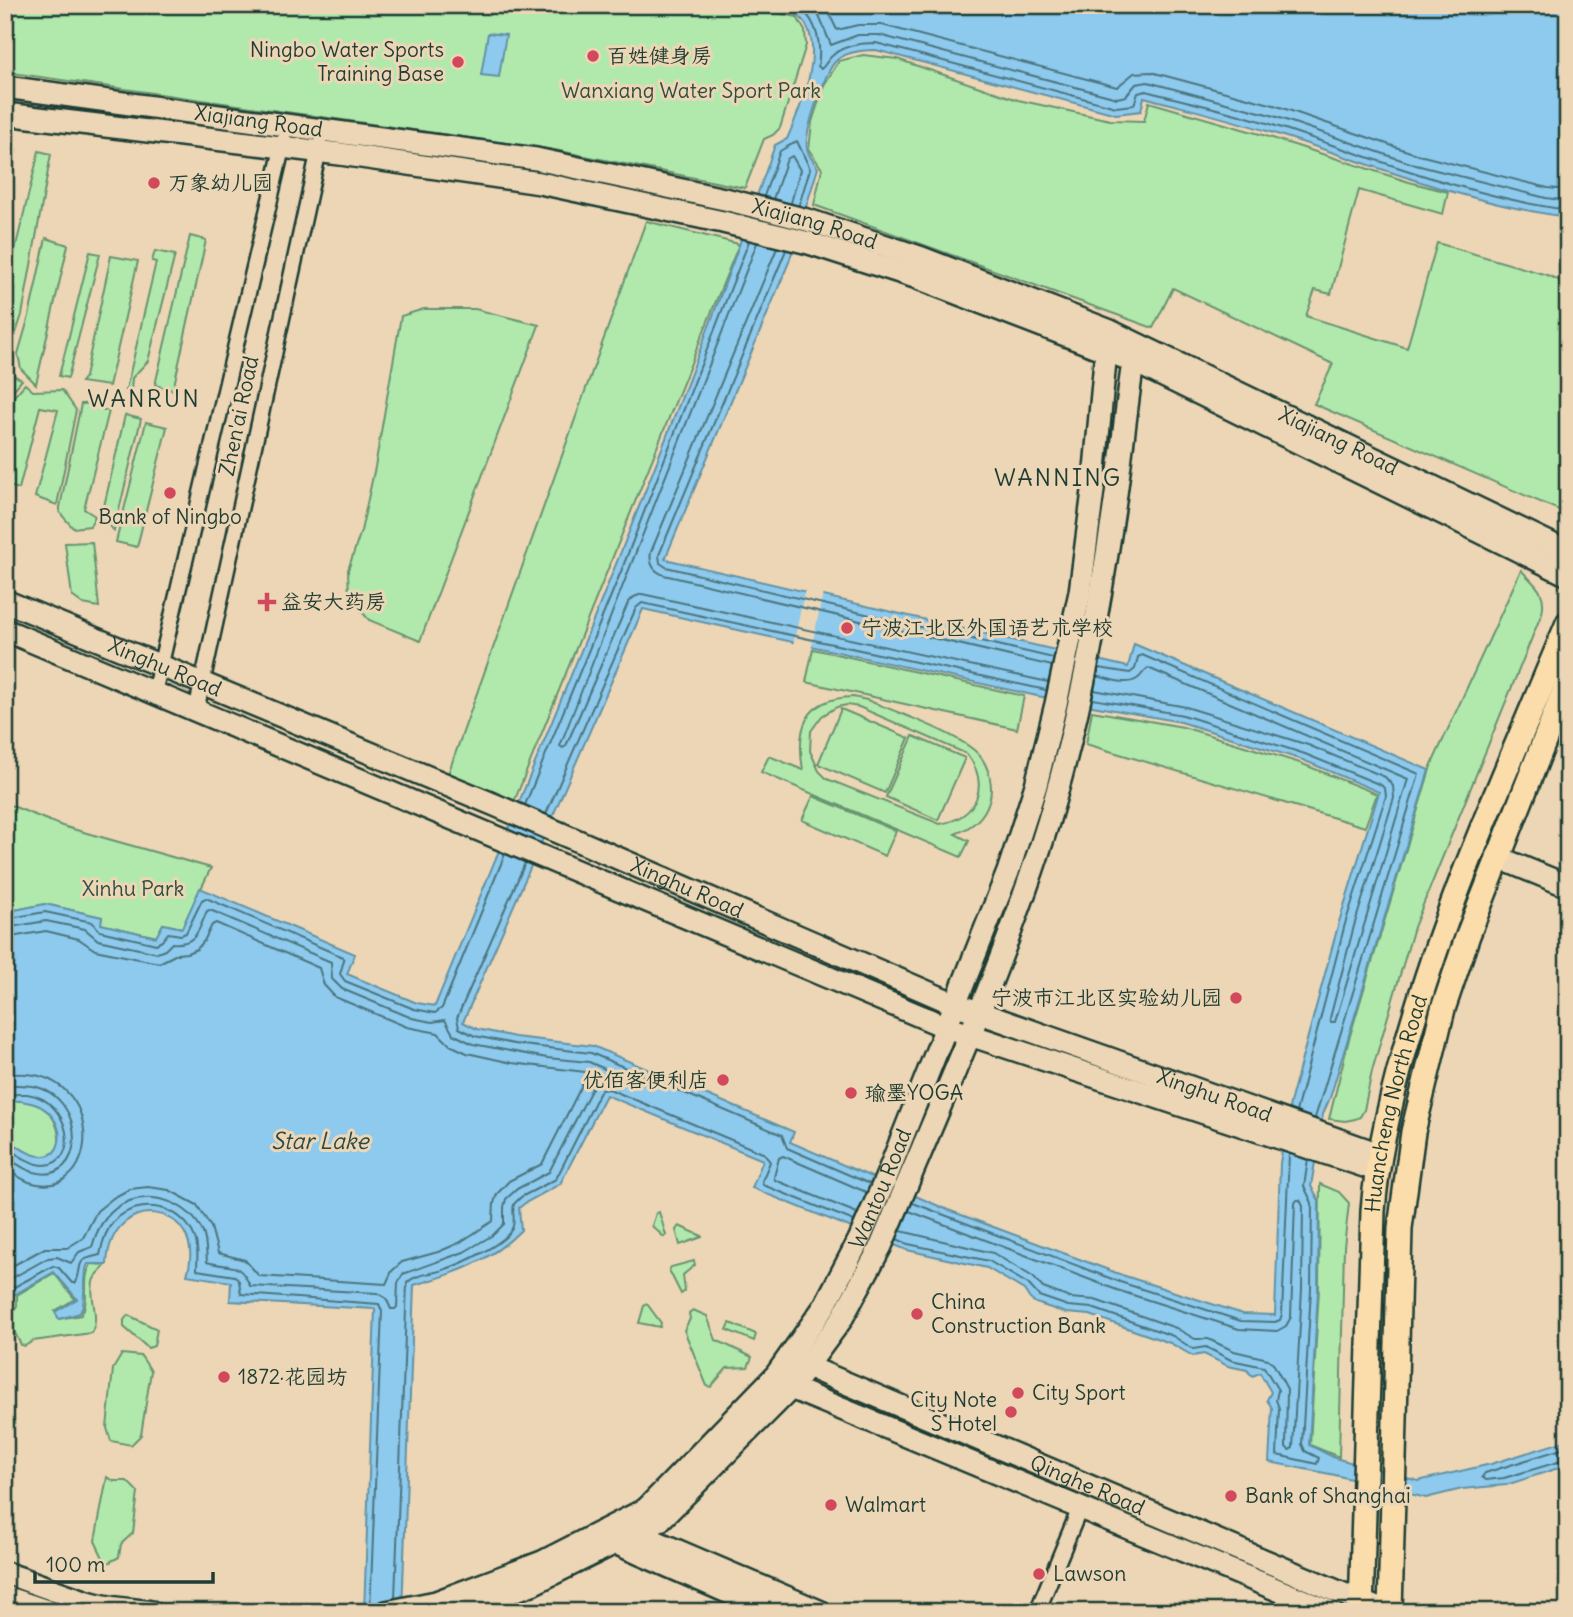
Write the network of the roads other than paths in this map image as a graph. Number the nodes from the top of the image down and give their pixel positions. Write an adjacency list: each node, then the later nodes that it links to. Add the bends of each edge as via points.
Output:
1 (5, 87): 3 (main road, Xiajiang Road)
2 (5, 114): 5 (main road, Xiajiang Road)
3 (287, 125): 4 (main road, Xiajiang Road); 5 (street, Zhen'ai Road)
4 (323, 130): 6 (street, Zhen'ai Road); 7 (main road, Xiajiang Road, via 536,159 811,221 922,258)
5 (282, 149): 6 (main road, Xiajiang Road); 16 (street, Zhen'ai Road)
6 (318, 152): 7 (main road, Xiajiang Road, via 540,183 723,222 800,241); 18 (street, Zhen'ai Road)
7 (1107, 340): 8 (main road, Xiajiang Road); 15 (main road, Wantou Road, via 1080,592)
8 (1135, 352): 9 (main road, Xiajiang Road); 15 (main road, Wantou Road, via 1112,523)
9 (1207, 387): 10 (main road, Xiajiang Road); 11 (main road, Xiajiang Road)
10 (1568, 552)
11 (1568, 575)
12 (5, 601): 16 (main road, Xinghu Road)
13 (1568, 623): 30 (main road, Huancheng North Road, via 1445,921 1417,1006)
14 (5, 631): 19 (main road, Xinghu Road)
15 (1079, 650): 21 (main road, Wantou Road)
16 (161, 666): 18 (main road, Xinghu Road); 19 (street, Zhen'ai Road)
17 (1568, 681): 24 (main road, Huancheng North Road)
18 (202, 683): 20 (main road, Xinghu Road); 22 (street, Zhen'ai Road)
19 (154, 693): 22 (main road, Xinghu Road)
20 (252, 704): 23 (main road); 26 (main road, Xinghu Road)
21 (1067, 708): 26 (main road, Wantou Road); 27 (main road, Wantou Road, via 1042,842)
22 (196, 711): 23 (main road, Xinghu Road)
23 (242, 730): 28 (main road, Xinghu Road)
24 (1497, 858): 25 (main road); 48 (main road, Huancheng North Road, via 1443,1009 1407,1166 1400,1228)
25 (1568, 886)
26 (955, 1004): 27 (main road, Xinghu Road); 28 (main road, Wantou Road)
27 (979, 1013): 29 (main road, Wantou Road); 30 (main road, Xinghu Road)
28 (946, 1027): 29 (main road, Xinghu Road); 31 (main road, Wantou Road, via 860,1238)
29 (970, 1035): 30 (main road, Xinghu Road); 31 (main road, Wantou Road, via 854,1299)
30 (1378, 1162): 38 (main road, Huancheng North Road)
31 (798, 1361): 32 (main road, Wantou Road); 38 (main road, Qinghe Road)
32 (783, 1381): 33 (main road, Qinghe Road); 34 (main road, Wantou Road, via 659,1521); 42 (main road, Wantou Road, via 646,1509 542,1562 436,1602)
33 (1080, 1508): 46 (street); 47 (main road, Qinghe Road)
34 (636, 1533): 35 (main road, Wantou Road); 45 (main road)
35 (615, 1543): 43 (main road, Wantou Road, via 532,1584); 44 (main road)
36 (5, 1573): 39 (main road, via 55,1588)
37 (5, 1597): 40 (main road)
38 (1361, 1606): 48 (main road, Qinghe Road)
39 (97, 1608): 41 (main road)
40 (50, 1612)
41 (152, 1612)
42 (386, 1612)
43 (457, 1612)
44 (774, 1612)
45 (821, 1612)
46 (1037, 1612)
47 (1331, 1612)
48 (1388, 1612)

